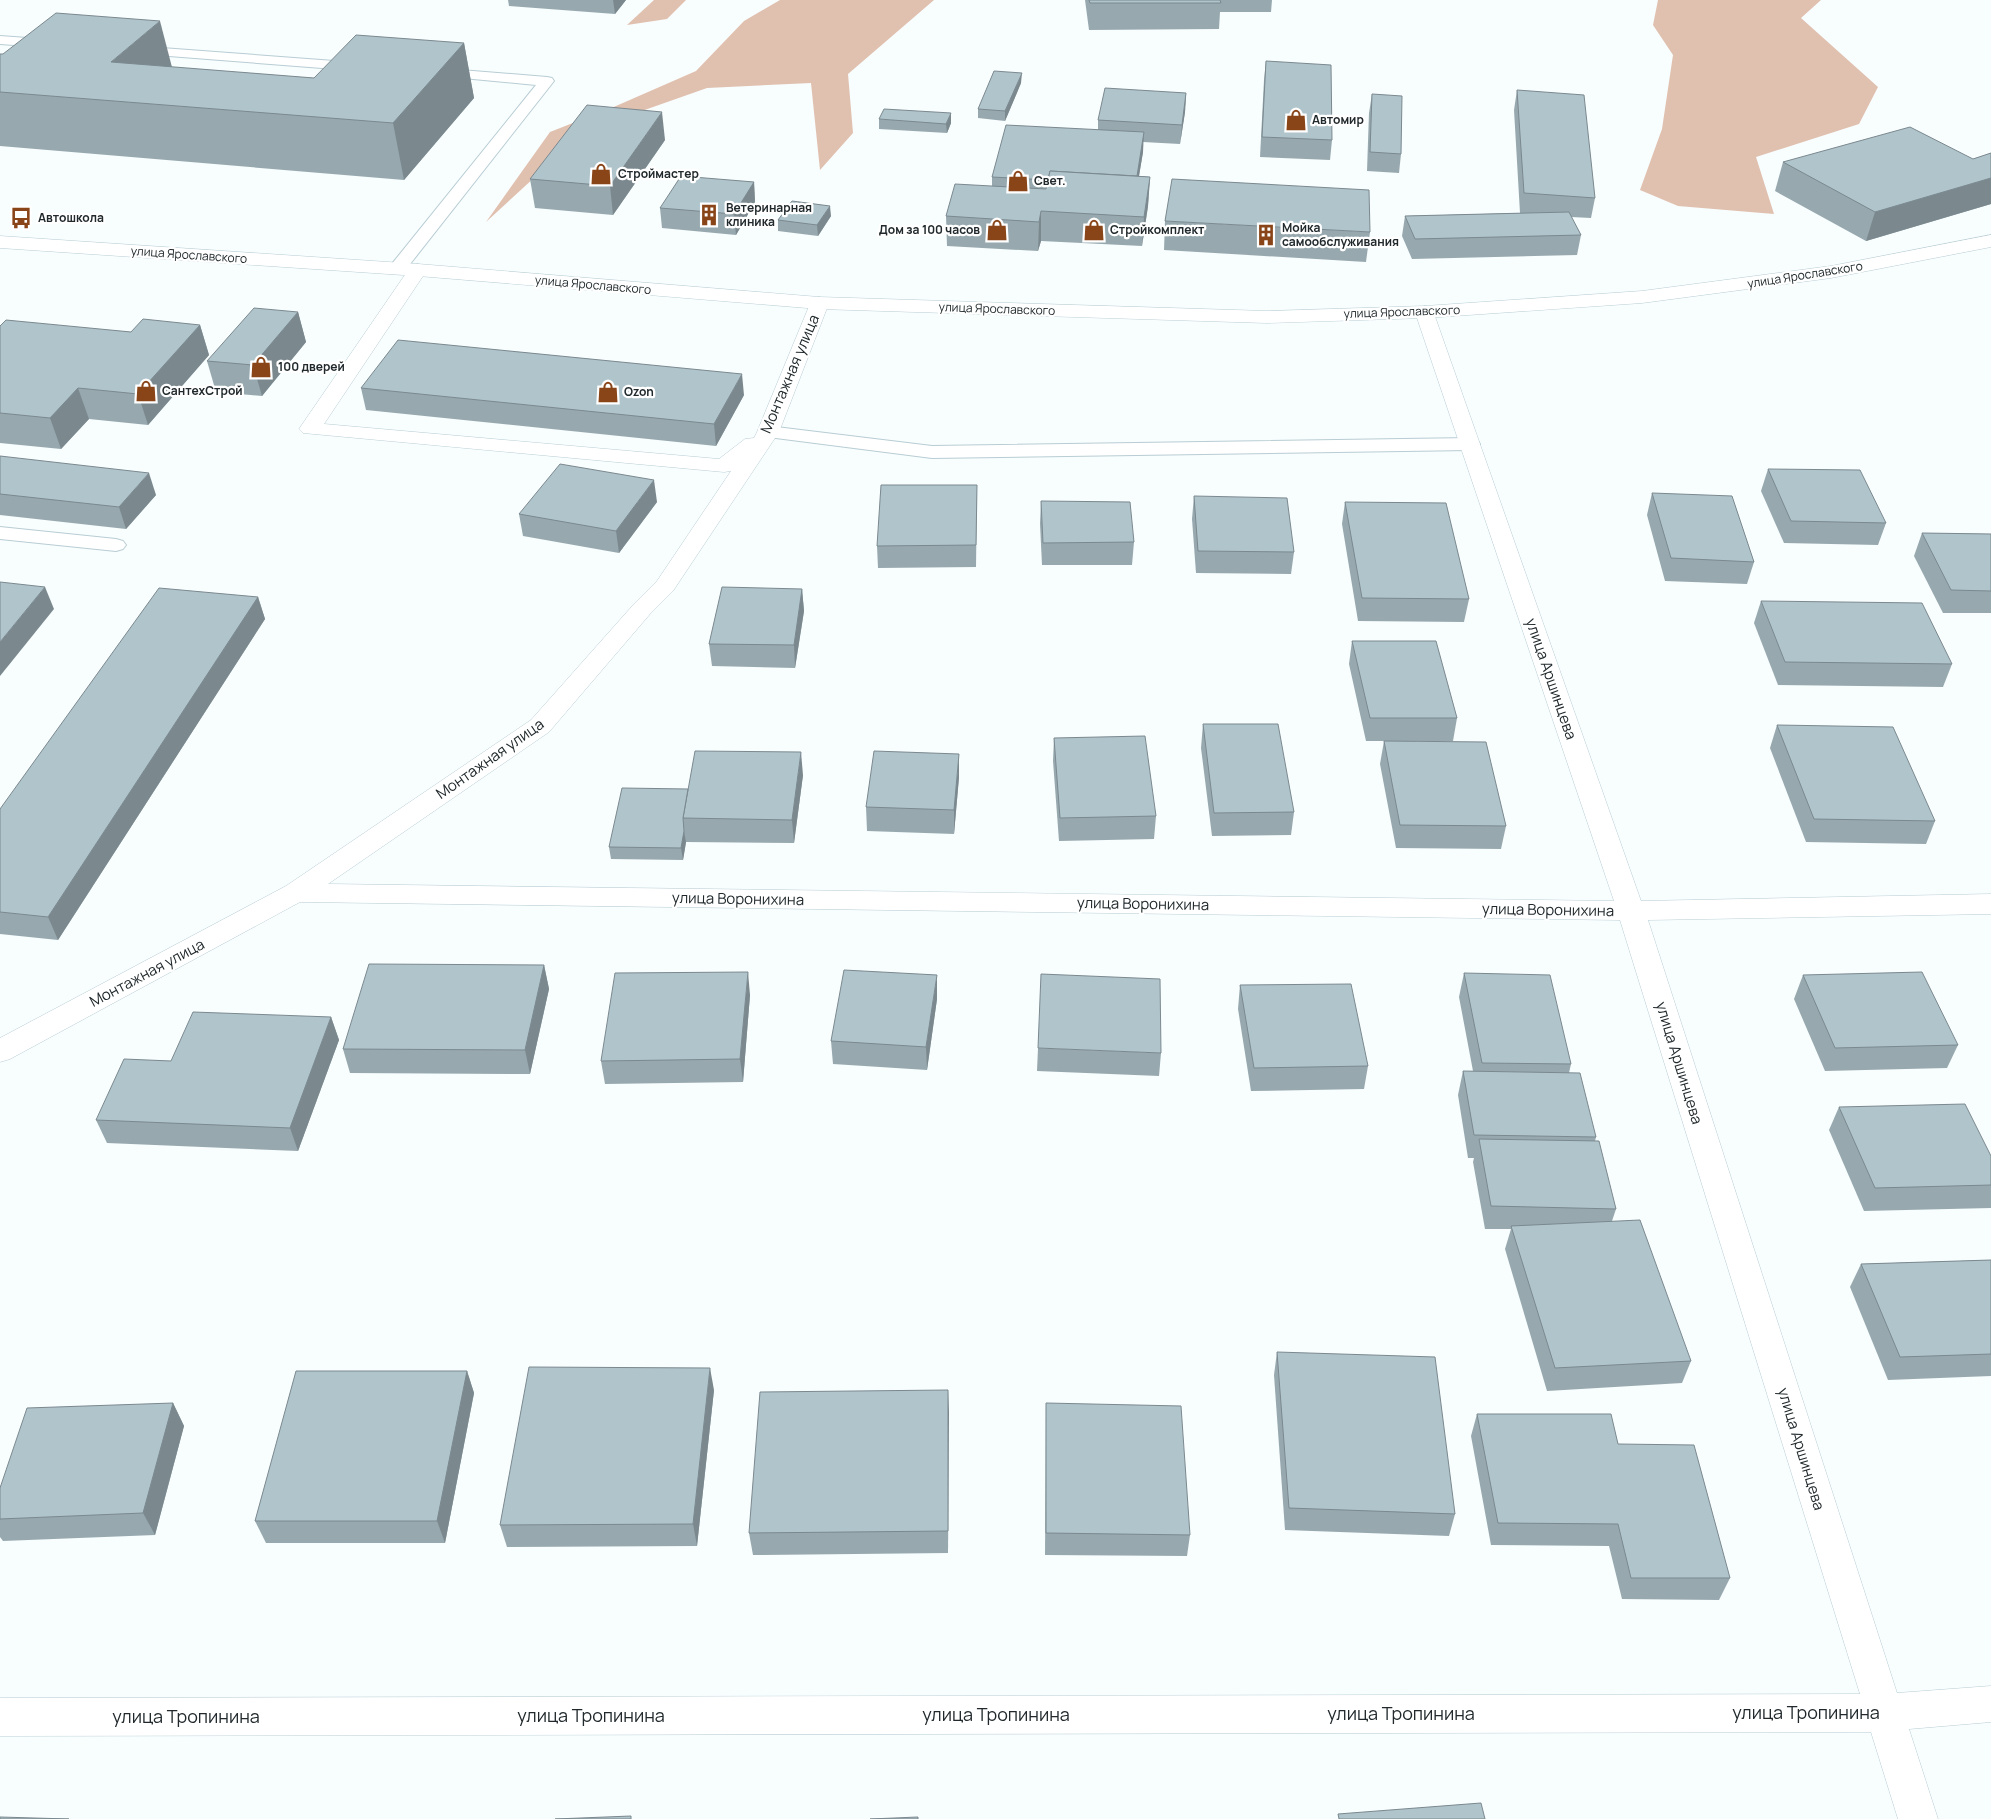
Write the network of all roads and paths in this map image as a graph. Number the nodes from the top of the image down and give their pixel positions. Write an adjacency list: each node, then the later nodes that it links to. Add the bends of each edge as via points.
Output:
1 (0, 40): 2 (lane)
2 (70, 45)
3 (119, 48): 4 (lane)
4 (378, 68)
5 (417, 71): 8 (lane, via 547,81)
6 (1991, 241): 11 (street, улица Ярославского, via 1831,272 1642,298)
7 (0, 242): 8 (street, улица Ярославского)
8 (396, 269): 9 (street, улица Ярославского)
9 (418, 270): 10 (street, улица Ярославского); 12 (street, via 310,429 724,466)
10 (819, 304): 11 (street, улица Ярославского, via 1267,317); 12 (street, Монтажная улица)
11 (1425, 312): 13 (street, улица Аршинцева)
12 (768, 432): 13 (lane, via 932,452); 16 (street, Монтажная улица, via 665,586 540,726)
13 (1470, 444): 18 (street, улица Аршинцева)
14 (0, 532): 15 (lane)
15 (116, 545)
16 (296, 893): 18 (street, улица Воронихина); 19 (street, Монтажная улица)
17 (1991, 904): 18 (street, улица Воронихина)
18 (1631, 911): 21 (street, улица Аршинцева)
19 (0, 1051)
20 (1991, 1704): 21 (street, улица Тропинина)
21 (1884, 1713): 22 (street, улица Тропинина); 23 (street, улица Аршинцева)
22 (0, 1718)
23 (1918, 1819)

